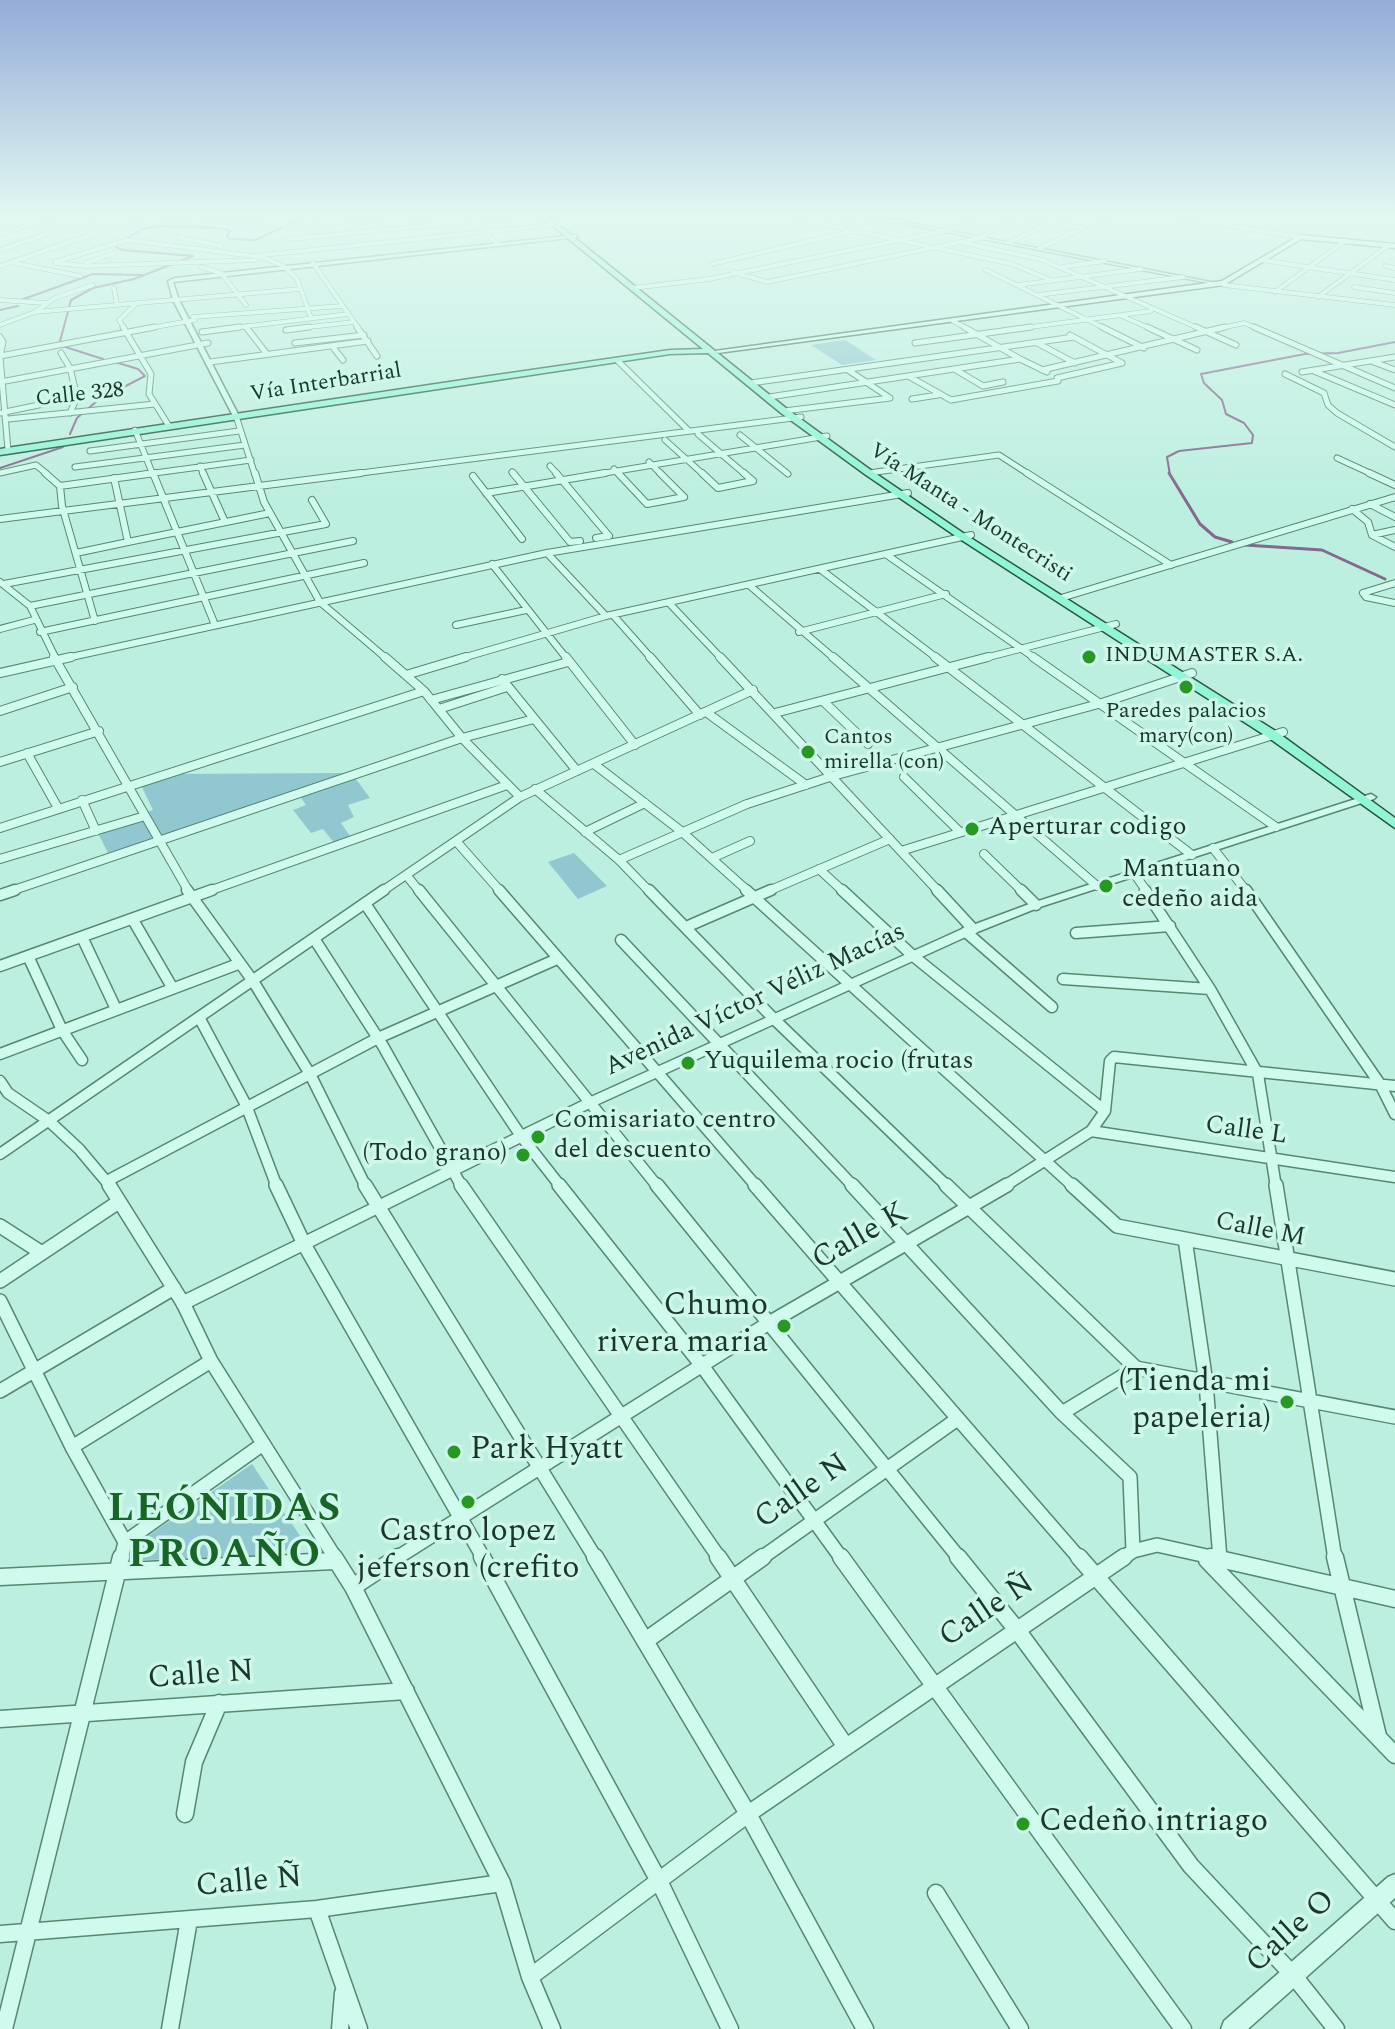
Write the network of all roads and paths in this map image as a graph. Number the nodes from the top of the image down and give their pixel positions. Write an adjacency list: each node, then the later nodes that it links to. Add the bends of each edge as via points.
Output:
1 (40, 308): 14 (street)
2 (87, 308): 14 (street)
3 (131, 308): 28 (street, via 119,317)
4 (185, 308): 18 (street)
5 (327, 308): 12 (street)
6 (343, 308): 15 (street)
7 (661, 308): 48 (main road, Vía Manta - Montecristi)
8 (661, 308): 48 (main road, Vía Manta - Montecristi)
9 (1056, 308): 22 (main road, Vía Interbarrial)
10 (1063, 308): 19 (street)
11 (1148, 308): 13 (street)
12 (307, 310): 17 (street); 18 (street)
13 (1153, 310): 16 (street); 30 (street)
14 (35, 312): 23 (street)
15 (348, 314): 17 (street); 21 (street)
16 (1121, 315): 19 (street); 36 (street)
17 (311, 318): 20 (street)
18 (192, 319): 28 (street); 29 (street); 42 (street)
19 (1088, 319): 24 (street); 46 (street)
20 (280, 322): 25 (street); 27 (street)
21 (354, 322): 26 (street); 27 (street)
22 (956, 322): 32 (street); 48 (main road, Vía Interbarrial)
23 (0, 325)
24 (1051, 325): 32 (street); 35 (street)
25 (246, 327): 29 (street); 51 (street)
26 (359, 328): 31 (street); 33 (street)
27 (286, 330): 33 (street)
28 (129, 332): 52 (street); 55 (street)
29 (202, 332): 39 (street)
30 (1205, 333): 36 (street); 43 (street); 65 (street, via 1244,323)
31 (364, 335): 37 (street); 40 (street)
32 (979, 335): 41 (street); 45 (street)
33 (291, 336): 40 (street)
34 (0, 337): 55 (street)
35 (1074, 337): 38 (street); 54 (street)
36 (1176, 340): 46 (street); 49 (street)
37 (368, 341): 44 (street); 56 (street)
38 (1036, 342): 45 (street); 64 (street)
39 (208, 343): 42 (street); 60 (street)
40 (295, 343): 47 (street)
41 (915, 343)
42 (200, 344): 52 (street); 63 (street)
43 (1236, 345)
44 (332, 346): 47 (street); 59 (street)
45 (1001, 347): 58 (street); 67 (street)
46 (1144, 348): 54 (street)
47 (300, 350): 51 (street)
48 (713, 350): 53 (main road, Vía Interbarrial); 53 (main road, Vía Interbarrial); 77 (main road, Vía Manta - Montecristi)
49 (1197, 350)
50 (61, 353): 66 (street)
51 (267, 354): 60 (street)
52 (138, 355): 66 (street); 85 (street, via 151,374 149,394)
53 (658, 355): 61 (main road, Vía Interbarrial)
54 (1109, 355): 64 (street); 75 (street, via 1122,363)
55 (0, 356): 76 (street)
56 (377, 356)
57 (1393, 358): 62 (street)
58 (1020, 359): 68 (street); 69 (street)
59 (343, 360)
60 (218, 361): 63 (street); 90 (street)
61 (618, 361): 90 (main road, Vía Interbarrial); 95 (street)
62 (1372, 361): 65 (street); 71 (street)
63 (210, 362): 90 (street)
64 (1075, 363): 69 (street)
65 (1342, 365): 70 (street); 80 (street)
66 (70, 368): 76 (street); 82 (street)
67 (848, 370): 77 (street); 79 (street)
68 (956, 370): 74 (street); 78 (street, via 983,386)
69 (1042, 370): 75 (street)
70 (1313, 370): 72 (street); 86 (street)
71 (1395, 370)
72 (1302, 372)
73 (1285, 374): 104 (street, via 1324,393 1337,413)
74 (910, 377): 79 (street); 81 (street)
75 (1057, 378): 81 (street, via 957,400)
76 (2, 382): 87 (street)
77 (754, 382): 83 (main road, Vía Manta - Montecristi)
78 (1003, 382)
79 (868, 383): 83 (street); 89 (street, via 890,398)
80 (1395, 388)
81 (938, 395): 84 (street)
82 (77, 397): 87 (street); 88 (street)
83 (772, 397): 89 (main road, Vía Manta - Montecristi)
84 (912, 399)
85 (155, 404): 88 (street, Calle 328); 92 (street)
86 (1395, 405)
87 (4, 412): 91 (street)
88 (71, 413): 91 (street, Calle 328)
89 (793, 414): 95 (street); 99 (main road, Vía Manta - Montecristi)
90 (240, 415): 92 (main road, Vía Interbarrial); 94 (street)
91 (8, 419): 96 (street)
92 (169, 426): 93 (main road, Vía Interbarrial)
93 (135, 430): 101 (street); 105 (main road, Vía Interbarrial)
94 (239, 431): 101 (street); 102 (street)
95 (689, 431): 125 (street)
96 (3, 432): 105 (street)
97 (698, 434): 107 (street)
98 (740, 435): 103 (street)
99 (821, 435): 103 (street); 119 (main road, Vía Manta - Montecristi)
100 (665, 440): 109 (street)
101 (140, 444): 106 (street); 108 (street)
102 (245, 445): 108 (street); 111 (street)
103 (754, 446): 107 (street); 121 (street)
104 (1395, 447)
105 (4, 451)
106 (90, 451)
107 (719, 452): 109 (street); 109 (street, via 753,481 718,488)
108 (145, 458): 115 (street); 117 (street)
109 (685, 458): 112 (street)
110 (1337, 458): 127 (street)
111 (251, 460): 113 (street); 125 (street)
112 (650, 464): 116 (street); 116 (street, via 684,497 647,504)
113 (200, 466): 117 (street); 130 (street)
114 (550, 466): 124 (street)
115 (75, 467)
116 (615, 470): 124 (street)
117 (153, 472): 123 (street); 132 (street)
118 (512, 472): 126 (street)
119 (873, 472): 131 (main road, Vía Manta - Montecristi); 159 (street, via 999,455)
120 (0, 473): 128 (street, via 36,465)
121 (788, 474)
122 (473, 476): 129 (street)
123 (114, 478): 128 (street); 135 (street)
124 (562, 478): 126 (street); 126 (street, via 609,536 570,542)
125 (261, 485): 130 (street); 139 (street)
126 (523, 485): 129 (street)
127 (1395, 485)
128 (60, 486): 138 (street)
129 (485, 491): 148 (street)
130 (211, 492): 132 (street); 142 (street)
131 (904, 494): 147 (main road, Vía Manta - Montecristi); 155 (street)
132 (165, 497): 135 (street); 144 (street)
133 (1395, 497): 136 (street)
134 (312, 500): 145 (street, via 327,523)
135 (117, 504): 138 (street); 150 (street)
136 (1370, 504): 137 (street); 140 (street)
137 (1352, 509): 146 (street, via 1368,522); 159 (street)
138 (63, 510): 141 (street); 153 (street)
139 (270, 513): 142 (street); 145 (street)
140 (1395, 517)
141 (0, 519)
142 (225, 522): 144 (street)
143 (1395, 530): 146 (street)
144 (178, 531): 150 (street); 152 (street)
145 (281, 532): 152 (street); 154 (street)
146 (1372, 535): 151 (street)
147 (967, 536): 156 (street); 170 (main road, Vía Manta - Montecristi)
148 (522, 539)
149 (353, 541): 154 (street)
150 (128, 542): 153 (street)
151 (1395, 547)
152 (186, 550): 161 (street); 162 (street)
153 (76, 553): 161 (street)
154 (292, 553): 162 (street); 163 (street)
155 (547, 553): 158 (street); 177 (street)
156 (887, 555): 160 (street); 168 (street)
157 (364, 563): 163 (street)
158 (492, 564): 171 (street); 175 (street)
159 (1171, 565): 170 (street)
160 (820, 569): 165 (street); 176 (street)
161 (80, 570): 166 (street); 167 (street)
162 (194, 572): 167 (street); 169 (street)
163 (305, 576): 169 (street); 171 (street)
164 (1395, 583): 172 (street, via 1362,595)
165 (749, 585): 173 (street); 185 (street)
166 (4, 589): 174 (street)
167 (87, 593): 174 (street); 178 (street)
168 (946, 594): 176 (street); 186 (street)
169 (204, 597): 178 (street); 179 (street)
170 (1066, 597): 181 (main road, Vía Manta - Montecristi)
171 (320, 602): 179 (street); 192 (street)
172 (1395, 603)
173 (670, 604): 177 (street); 196 (street)
174 (30, 606): 182 (street)
175 (526, 610): 180 (street); 184 (street)
176 (878, 612): 185 (street); 189 (street)
177 (610, 615): 184 (street); 203 (street)
178 (95, 621): 182 (street)
179 (215, 625): 187 (street)
180 (456, 625)
181 (1111, 625): 186 (street); 191 (main road, Vía Manta - Montecristi)
182 (37, 626): 183 (street); 187 (street)
183 (0, 629)
184 (546, 631): 188 (street); 192 (street)
185 (799, 632): 195 (street)
186 (1022, 648): 189 (street); 200 (street)
187 (55, 658): 190 (street); 194 (street)
188 (568, 662): 193 (street); 211 (street)
189 (950, 667): 195 (street); 206 (street)
190 (0, 673)
191 (1188, 674): 200 (street); 208 (main road, Vía Manta - Montecristi)
192 (406, 675): 197 (street)
193 (504, 683): 198 (street); 201 (street); 205 (street)
194 (73, 687): 202 (street); 207 (street)
195 (871, 689): 199 (street); 212 (street)
196 (753, 690): 203 (street); 204 (street)
197 (424, 691): 198 (street); 220 (street)
198 (431, 700): 201 (street)
199 (823, 701): 204 (street); 210 (street)
200 (1102, 703): 206 (street); 215 (street)
201 (439, 709): 209 (street)
202 (0, 711)
203 (703, 713): 211 (street); 222 (street)
204 (775, 713): 218 (street)
205 (534, 719): 209 (street); 217 (street)
206 (1020, 725): 212 (street); 224 (street)
207 (99, 731): 213 (street); 220 (street)
208 (1278, 734): 215 (street); 226 (main road, Vía Manta - Montecristi)
209 (462, 738): 221 (street); 242 (street)
210 (868, 744)
211 (635, 745): 216 (street)
212 (937, 746): 218 (street); 230 (street)
213 (27, 753): 214 (street); 229 (street)
214 (0, 762)
215 (1188, 763): 224 (street); 233 (street)
216 (594, 764): 217 (street); 228 (street)
217 (577, 771): 223 (street)
218 (833, 776): 222 (street); 239 (street)
219 (904, 777): 238 (street)
220 (128, 785): 227 (street); 231 (street)
221 (507, 785): 225 (street); 256 (street)
222 (806, 785): 236 (street)
223 (535, 789): 225 (street); 237 (street)
224 (1103, 789): 230 (street); 246 (street)
225 (520, 797): 240 (street)
226 (1367, 798): 232 (main road, Vía Manta - Montecristi); 233 (street, Avenida Víctor Véliz Macías)
227 (82, 800): 229 (street); 235 (street)
228 (645, 803): 236 (street); 237 (street)
229 (58, 808): 234 (street)
230 (1018, 813): 238 (street); 253 (street)
231 (145, 816): 235 (street); 242 (street)
232 (1393, 818)
233 (1276, 827): 243 (street, Avenida Víctor Véliz Macías)
234 (0, 828)
235 (96, 831): 248 (street)
236 (681, 831): 247 (street); 249 (street)
237 (585, 832): 249 (street)
238 (960, 832): 244 (street)
239 (890, 839): 244 (street); 250 (street)
240 (456, 841): 252 (street); 269 (street)
241 (750, 841): 247 (street)
242 (162, 843): 254 (street); 256 (street)
243 (1213, 848): 246 (street, Avenida Víctor Véliz Macías); 292 (street)
244 (901, 851): 262 (street)
245 (984, 854): 258 (street)
246 (1192, 855): 251 (street, Avenida Víctor Véliz Macías)
247 (712, 858): 255 (street)
248 (0, 859)
249 (619, 860): 261 (street)
250 (819, 869): 255 (street); 267 (street)
251 (1134, 873): 253 (street, Avenida Víctor Véliz Macías); 260 (street)
252 (407, 876): 257 (street); 275 (street)
253 (1097, 886): 258 (street, Avenida Víctor Véliz Macías)
254 (0, 895)
255 (755, 897): 261 (street); 274 (street)
256 (193, 900): 259 (street); 270 (street)
257 (366, 905): 265 (street); 280 (street)
258 (1036, 905): 262 (street, Avenida Víctor Véliz Macías)
259 (133, 920): 264 (street); 276 (street)
260 (1170, 926): 263 (street); 277 (street)
261 (686, 927): 281 (street)
262 (970, 930): 267 (street, Avenida Víctor Véliz Macías); 278 (street)
263 (1076, 933)
264 (82, 937): 268 (street); 279 (street)
265 (315, 940): 273 (street); 284 (street)
266 (621, 940): 285 (street)
267 (912, 955): 274 (street, Avenida Víctor Véliz Macías); 296 (street)
268 (28, 956): 271 (street); 283 (street)
269 (557, 959): 275 (street); 288 (street)
270 (238, 964): 273 (street); 276 (street)
271 (0, 966)
272 (1063, 979): 277 (street)
273 (253, 981): 282 (street); 289 (street)
274 (847, 984): 281 (street, Avenida Víctor Véliz Macías); 303 (street)
275 (497, 985): 280 (street); 294 (street)
276 (172, 987): 279 (street)
277 (1210, 989): 290 (street)
278 (1052, 1007)
279 (116, 1009): 283 (street)
280 (437, 1010): 284 (street); 300 (street)
281 (773, 1018): 285 (street, Avenida Víctor Véliz Macías); 308 (street)
282 (200, 1019): 295 (street); 298 (street)
283 (62, 1030): 286 (street); 287 (street)
284 (378, 1038): 289 (street); 304 (street)
285 (719, 1042): 288 (street, Avenida Víctor Véliz Macías); 312 (street)
286 (0, 1054)
287 (82, 1060)
288 (658, 1073): 294 (street, Avenida Víctor Véliz Macías); 318 (street)
289 (310, 1074): 295 (street); 309 (street)
290 (1258, 1074): 292 (street, Calle K); 296 (street, Calle K, via 1114,1057); 302 (street)
291 (0, 1081): 298 (street, via 8,1093)
292 (1380, 1084): 293 (street, Calle K); 297 (street)
293 (1395, 1086)
294 (589, 1103): 300 (street, Avenida Víctor Véliz Macías); 322 (street)
295 (246, 1105): 306 (street); 313 (street, via 264,1159)
296 (1105, 1111): 299 (street, Calle K)
297 (1395, 1114)
298 (49, 1121): 301 (street); 306 (street)
299 (1091, 1131): 302 (street, Calle L); 303 (street, Calle K)
300 (521, 1136): 304 (street, Avenida Víctor Véliz Macías); 324 (street)
301 (0, 1154)
302 (1273, 1158): 305 (street, Calle L); 315 (street)
303 (1046, 1162): 308 (street, Calle K); 311 (street, Calle M, via 1117,1226)
304 (452, 1172): 309 (street, Avenida Víctor Véliz Macías); 331 (street)
305 (1395, 1177)
306 (107, 1181): 307 (street)
307 (117, 1203): 314 (street); 319 (street)
308 (969, 1206): 312 (street, Calle K); 325 (street)
309 (377, 1210): 313 (street, Avenida Víctor Véliz Macías); 336 (street)
310 (0, 1226): 314 (street)
311 (1185, 1239): 315 (street, Calle M); 327 (street)
312 (907, 1244): 318 (street, Calle K); 330 (street)
313 (305, 1246): 321 (street, Avenida Víctor Véliz Macías); 338 (street)
314 (42, 1253): 317 (street)
315 (1288, 1259): 316 (street, Calle M); 329 (street)
316 (1395, 1279)
317 (0, 1281)
318 (839, 1284): 322 (street, Calle K); 333 (street)
319 (174, 1288): 321 (street); 326 (street)
320 (0, 1301): 326 (street)
321 (183, 1303): 323 (street)
322 (769, 1323): 324 (street, Calle K); 337 (street)
323 (211, 1361): 334 (street); 335 (street)
324 (703, 1367): 331 (street, Calle K); 339 (street)
325 (1136, 1368): 327 (street); 330 (street)
326 (35, 1371): 328 (street); 335 (street)
327 (1206, 1383): 329 (street); 342 (street)
328 (0, 1391)
329 (1311, 1400): 332 (street); 349 (street)
330 (1062, 1413): 341 (street, via 1130,1477)
331 (622, 1415): 336 (street, Calle K); 347 (street)
332 (1395, 1417)
333 (956, 1420): 337 (street, Calle N); 345 (street)
334 (263, 1444): 340 (street); 343 (street)
335 (72, 1447): 340 (street)
336 (541, 1466): 338 (street, Calle K); 352 (street)
337 (887, 1467): 339 (street, Calle N); 351 (street)
338 (460, 1516): 348 (street, Calle K); 364 (street)
339 (812, 1521): 347 (street, Calle N); 353 (street)
340 (125, 1542): 344 (street)
341 (1133, 1551): 342 (street, Calle Ñ, via 1157,1545); 345 (street, Calle Ñ)
342 (1213, 1560): 349 (street, Calle Ñ); 358 (street)
343 (334, 1561): 344 (street); 348 (street)
344 (120, 1574): 346 (street); 356 (street)
345 (1096, 1574): 351 (street, Calle Ñ); 367 (street)
346 (0, 1577)
347 (732, 1577): 352 (street, Calle N); 359 (street)
348 (353, 1587): 354 (street)
349 (1340, 1589): 350 (street, Calle Ñ); 358 (street)
350 (1395, 1599)
351 (1017, 1630): 353 (street, Calle Ñ); 373 (street, via 1191,1866)
352 (645, 1641): 362 (street)
353 (932, 1687): 359 (street, Calle Ñ); 384 (street)
354 (406, 1691): 355 (street, Calle N); 363 (street)
355 (219, 1703): 356 (street, Calle N); 361 (street, via 194,1762)
356 (84, 1714): 357 (street, Calle N); 371 (street)
357 (0, 1719)
358 (1378, 1736): 360 (street)
359 (846, 1747): 362 (street, Calle Ñ)
360 (1395, 1755)
361 (185, 1814)
362 (748, 1814): 364 (street, Calle Ñ); 382 (street)
363 (502, 1883): 368 (street, Calle Ñ); 374 (street)
364 (660, 1883): 374 (street, Calle Ñ); 381 (street)
365 (1395, 1884): 367 (street, Calle O)
366 (936, 1893): 383 (street)
367 (1376, 1899): 370 (street); 373 (street, Calle O)
368 (317, 1909): 369 (street, Calle Ñ); 375 (street)
369 (189, 1920): 371 (street, Calle Ñ); 377 (street)
370 (1395, 1921)
371 (30, 1930): 372 (street, Calle Ñ); 376 (street)
372 (0, 1934)
373 (1294, 1976): 385 (street, Calle O); 386 (street)
374 (530, 1977): 380 (street)
375 (344, 1987): 378 (street); 379 (street)
376 (4, 2029)
377 (170, 2029)
378 (340, 2029)
379 (359, 2029)
380 (552, 2029)
381 (730, 2029)
382 (865, 2029)
383 (1020, 2029)
384 (1183, 2029)
385 (1232, 2029)
386 (1336, 2029)

